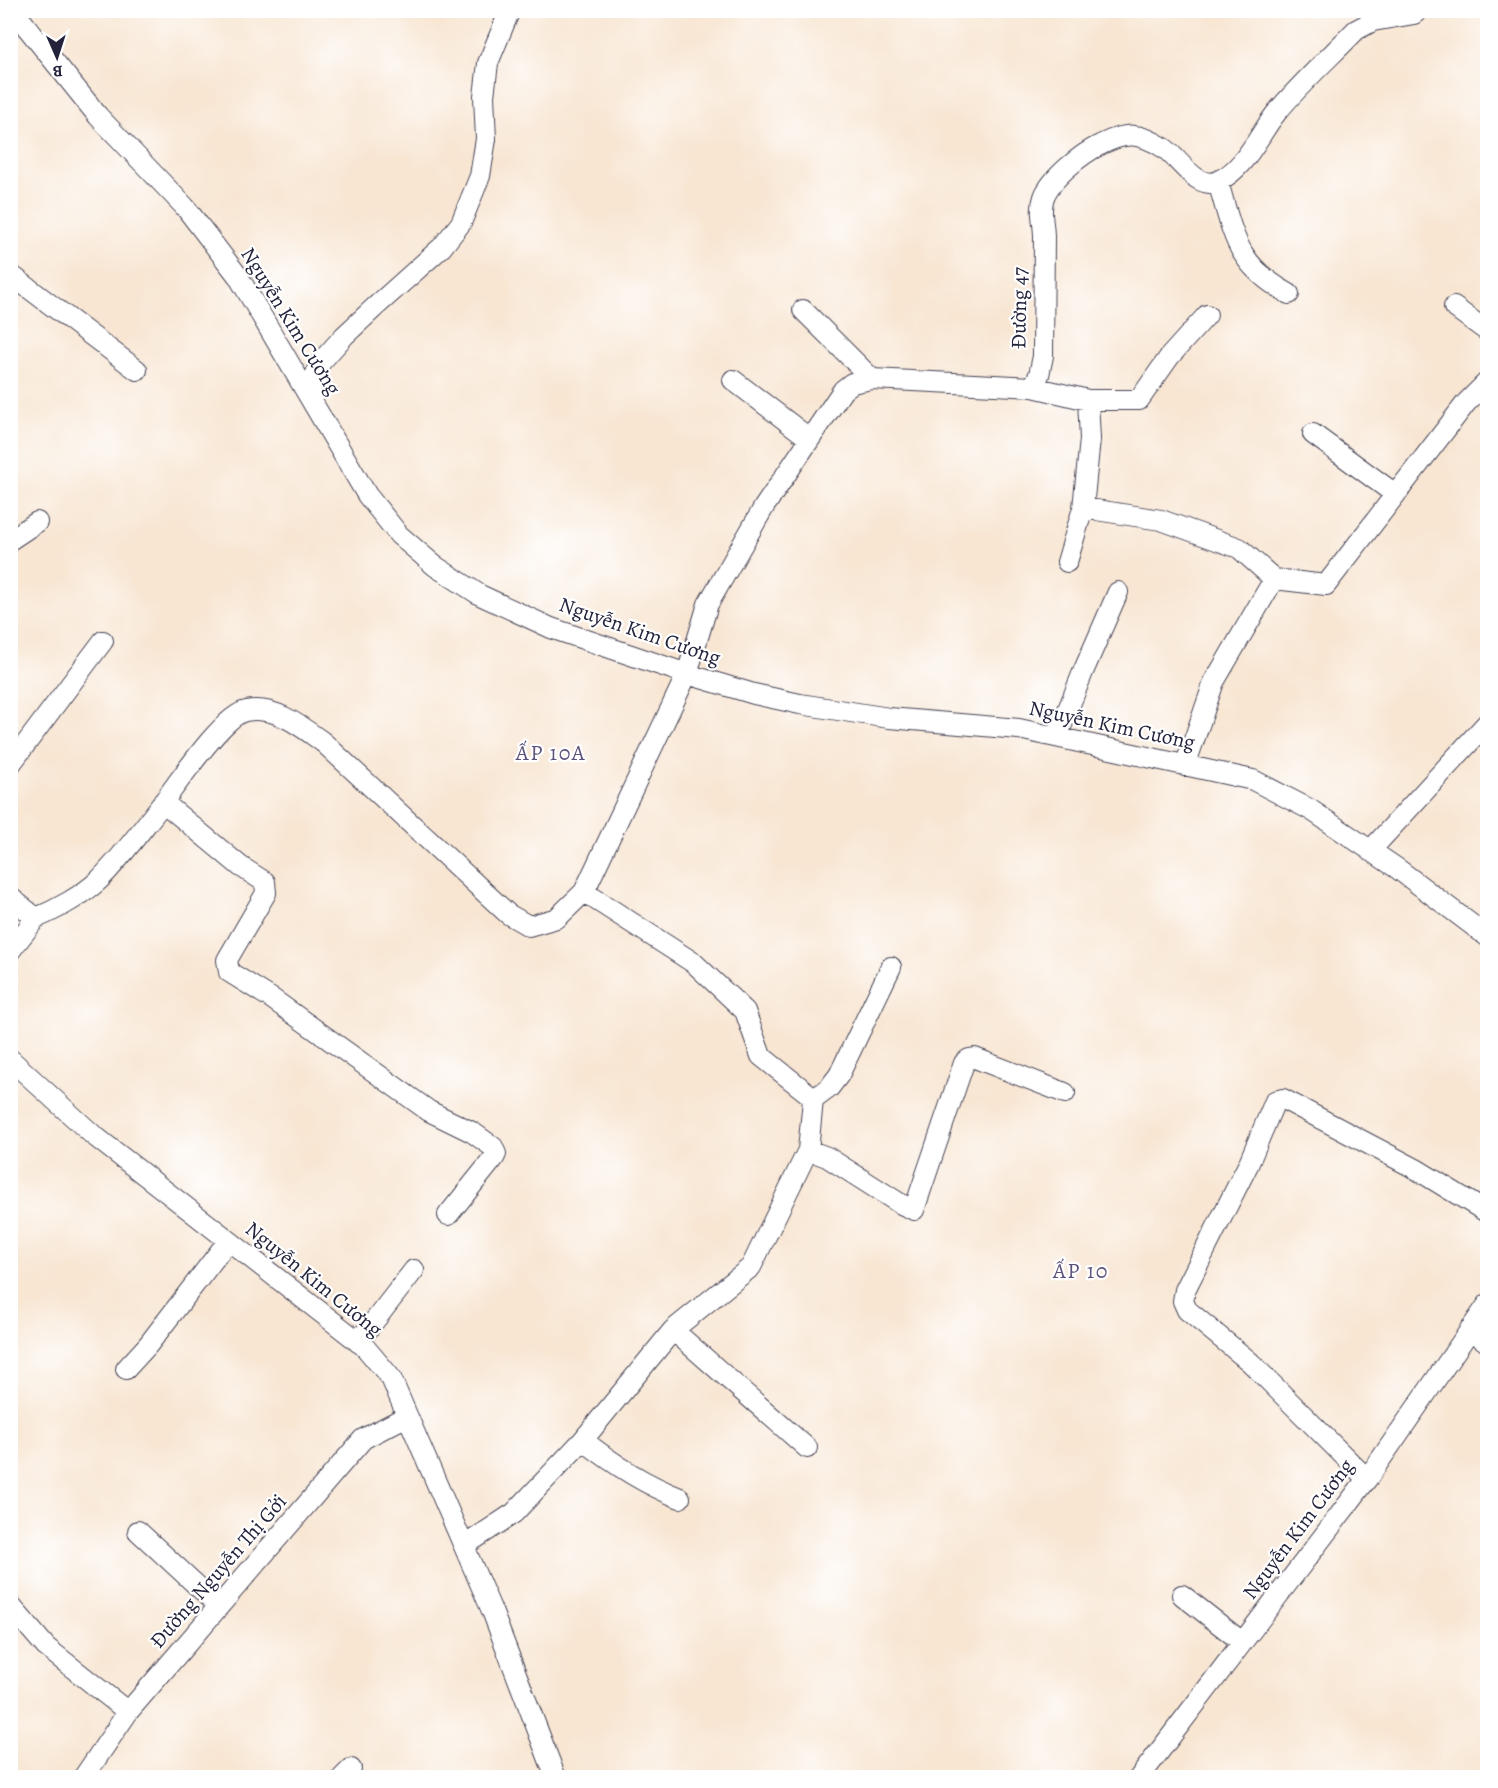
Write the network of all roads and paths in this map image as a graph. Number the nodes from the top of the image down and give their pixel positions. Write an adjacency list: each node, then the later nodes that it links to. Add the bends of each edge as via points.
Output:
1 (13, 10): 16 (street, Nguyễn Kim Cương, via 98,116 185,207 238,276)
2 (510, 10): 16 (street, via 488,63 484,96 486,138 480,176 461,223 442,247 319,364)
3 (1419, 10): 4 (street, via 1373,21 1356,30 1278,112 1236,168)
4 (1218, 182): 6 (street, via 1235,240 1246,261 1269,283); 15 (street, Đường 47, via 1207,184 1166,149 1129,134 1087,151 1053,182 1040,212 1044,233 1043,356)
5 (10, 274): 11 (street)
6 (1289, 294)
7 (1454, 307): 10 (street)
8 (803, 310): 12 (street)
9 (1207, 315): 17 (street, via 1170,356 1139,400)
10 (1488, 332)
11 (137, 370)
12 (872, 379): 15 (street); 19 (street, via 852,383 843,390)
13 (733, 380): 19 (street)
14 (1488, 381): 20 (street, via 1466,403)
15 (1033, 387): 17 (street)
16 (309, 395): 28 (street, Nguyễn Kim Cương, via 367,495 399,535 435,566 480,595 552,628)
17 (1088, 400): 21 (street, via 1090,439)
18 (1313, 434): 20 (street)
19 (810, 439): 28 (street, via 764,507 708,604)
20 (1395, 494): 25 (street, via 1326,585)
21 (1083, 508): 24 (street); 25 (street, via 1161,520 1239,548)
22 (37, 522): 23 (street)
23 (10, 540)
24 (1066, 562)
25 (1274, 579): 32 (street, via 1214,682)
26 (1118, 592): 30 (street)
27 (104, 641): 31 (street)
28 (687, 674): 30 (street, Nguyễn Kim Cương, via 800,704 889,718 1019,729); 35 (street)
29 (1488, 722): 34 (street)
30 (1057, 737): 32 (street, Nguyễn Kim Cương)
31 (10, 765)
32 (1185, 766): 34 (street, Nguyễn Kim Cương, via 1253,780 1311,810)
33 (163, 802): 35 (street, via 226,723 244,711 264,710 293,720 324,743 508,914 529,926 557,918); 37 (street, via 98,881 54,911); 46 (street, via 267,887 227,960 229,972 429,1111 493,1147 494,1158)
34 (1370, 850): 38 (street, Nguyễn Kim Cương)
35 (584, 892): 43 (street, via 694,963 746,1011 761,1056)
36 (10, 897): 37 (street)
37 (36, 918): 39 (street)
38 (1488, 937)
39 (10, 951)
40 (891, 967): 43 (street, via 839,1075)
41 (10, 1059): 47 (street, Nguyễn Kim Cương, via 92,1134)
42 (1065, 1093): 44 (street, via 969,1059 964,1063 914,1210)
43 (813, 1100): 44 (street)
44 (808, 1150): 51 (street, via 752,1267)
45 (1488, 1214): 58 (street, via 1416,1169 1278,1099 1185,1290 1183,1301 1187,1310 1250,1362)
46 (448, 1215)
47 (228, 1241): 52 (street, Nguyễn Kim Cương); 54 (street)
48 (414, 1270): 52 (street)
49 (1488, 1304): 50 (street, Nguyễn Kim Cương)
50 (1470, 1329): 53 (street); 58 (street, Nguyễn Kim Cương)
51 (673, 1330): 56 (street); 57 (street)
52 (358, 1342): 55 (street, Nguyễn Kim Cương, via 391,1378)
53 (1488, 1343)
54 (126, 1369)
55 (407, 1416): 61 (street, Nguyễn Kim Cương); 64 (street, Đường Nguyễn Thị Gởi, via 363,1439)
56 (583, 1440): 59 (street, via 611,1462); 61 (street, via 514,1513)
57 (807, 1448)
58 (1367, 1479): 65 (street, Nguyễn Kim Cương)
59 (680, 1498)
60 (138, 1530): 64 (street)
61 (464, 1546): 68 (street, Nguyễn Kim Cương)
62 (1182, 1595): 65 (street)
63 (10, 1605): 66 (street, via 45,1647)
64 (219, 1606): 66 (street, Đường Nguyễn Thị Gởi)
65 (1242, 1642): 69 (street, Nguyễn Kim Cương)
66 (128, 1713): 67 (street, Đường Nguyễn Thị Gởi)
67 (83, 1778)
68 (556, 1778)
69 (1139, 1778)

